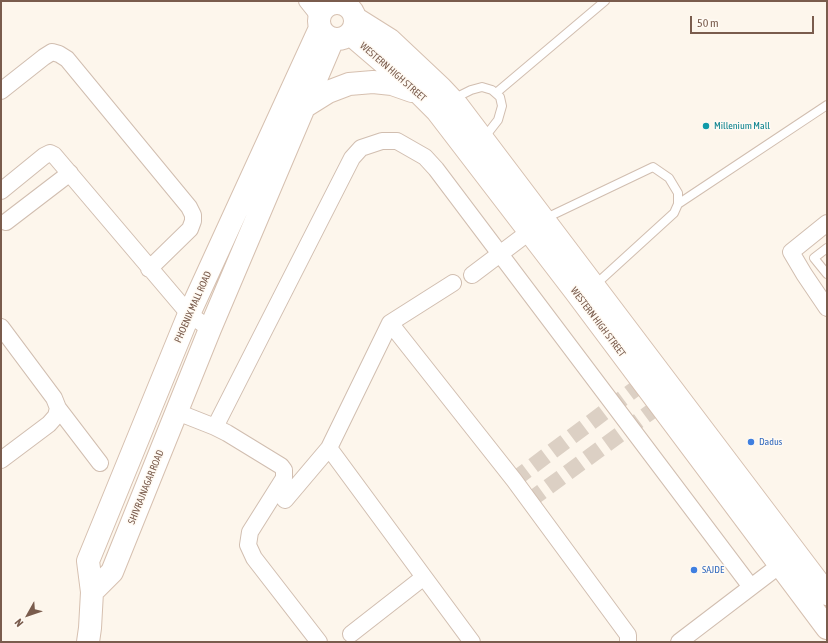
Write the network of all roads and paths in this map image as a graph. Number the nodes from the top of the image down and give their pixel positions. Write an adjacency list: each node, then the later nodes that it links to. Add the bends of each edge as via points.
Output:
1 (605, 1): 6 (lane)
2 (336, 2): 3 (street, via 348,7)
3 (331, 23): 5 (street, WESTERN HIGH STREET); 7 (street, WESTERN HIGH STREET, via 390,40); 9 (street, PHOENIX MALL ROAD); 13 (street, PHOENIX MALL ROAD)
4 (1, 91): 21 (street, via 52,52 67,59 193,215 190,229)
5 (419, 93): 9 (street, via 392,84 349,84 328,92); 10 (street, WESTERN HIGH STREET)
6 (496, 93): 7 (lane, via 482,88 471,90); 10 (lane, via 502,106 498,120)
7 (453, 100): 10 (street, WESTERN HIGH STREET)
8 (827, 105): 14 (lane)
9 (304, 108): 13 (street, PHOENIX MALL ROAD)
10 (476, 145): 17 (street, WESTERN HIGH STREET)
11 (70, 173): 12 (street, via 54,155 47,154); 15 (street); 21 (street)
12 (1, 191)
13 (254, 198): 27 (street, PHOENIX MALL ROAD); 30 (street, PHOENIX MALL ROAD)
14 (678, 204): 17 (lane, via 678,193 669,178 653,167); 25 (lane, via 674,213)
15 (6, 222)
16 (827, 223): 26 (street, via 791,252)
17 (537, 225): 19 (street); 20 (street, WESTERN HIGH STREET)
18 (827, 248): 22 (lane, via 814,258)
19 (501, 254): 23 (street); 34 (street, via 425,157 398,141 382,141 360,148 352,158); 41 (street)
20 (559, 254): 25 (street, WESTERN HIGH STREET); 31 (street, WESTERN HIGH STREET)
21 (150, 269): 27 (street)
22 (827, 274)
23 (472, 275)
24 (453, 283): 28 (street)
25 (594, 286): 31 (street, WESTERN HIGH STREET)
26 (827, 308)
27 (189, 314): 30 (street); 42 (street, PHOENIX MALL ROAD, via 88,561)
28 (390, 323): 35 (street); 49 (street, via 514,480 628,635)
29 (1, 327): 32 (street, via 54,398)
30 (210, 329): 33 (street, SHIVRAJNAGAR ROAD)
31 (660, 389): 39 (street, WESTERN HIGH STREET); 43 (street, WESTERN HIGH STREET)
32 (58, 408): 36 (street, via 56,416 49,424); 37 (street)
33 (177, 412): 34 (street); 42 (street, SHIVRAJNAGAR ROAD, via 112,572)
34 (215, 427): 47 (street, via 284,470 284,478 250,532 248,545 254,558)
35 (329, 448): 38 (street); 40 (street)
36 (1, 460)
37 (100, 463)
38 (285, 500)
39 (780, 565): 41 (street); 44 (street, WESTERN HIGH STREET)
40 (424, 577): 45 (street); 48 (street)
41 (751, 587): 50 (street)
42 (92, 592): 46 (street)
43 (827, 594)
44 (827, 628)
45 (351, 634)
46 (88, 642)
47 (318, 642)
48 (472, 642)
49 (628, 642)
50 (679, 642)

